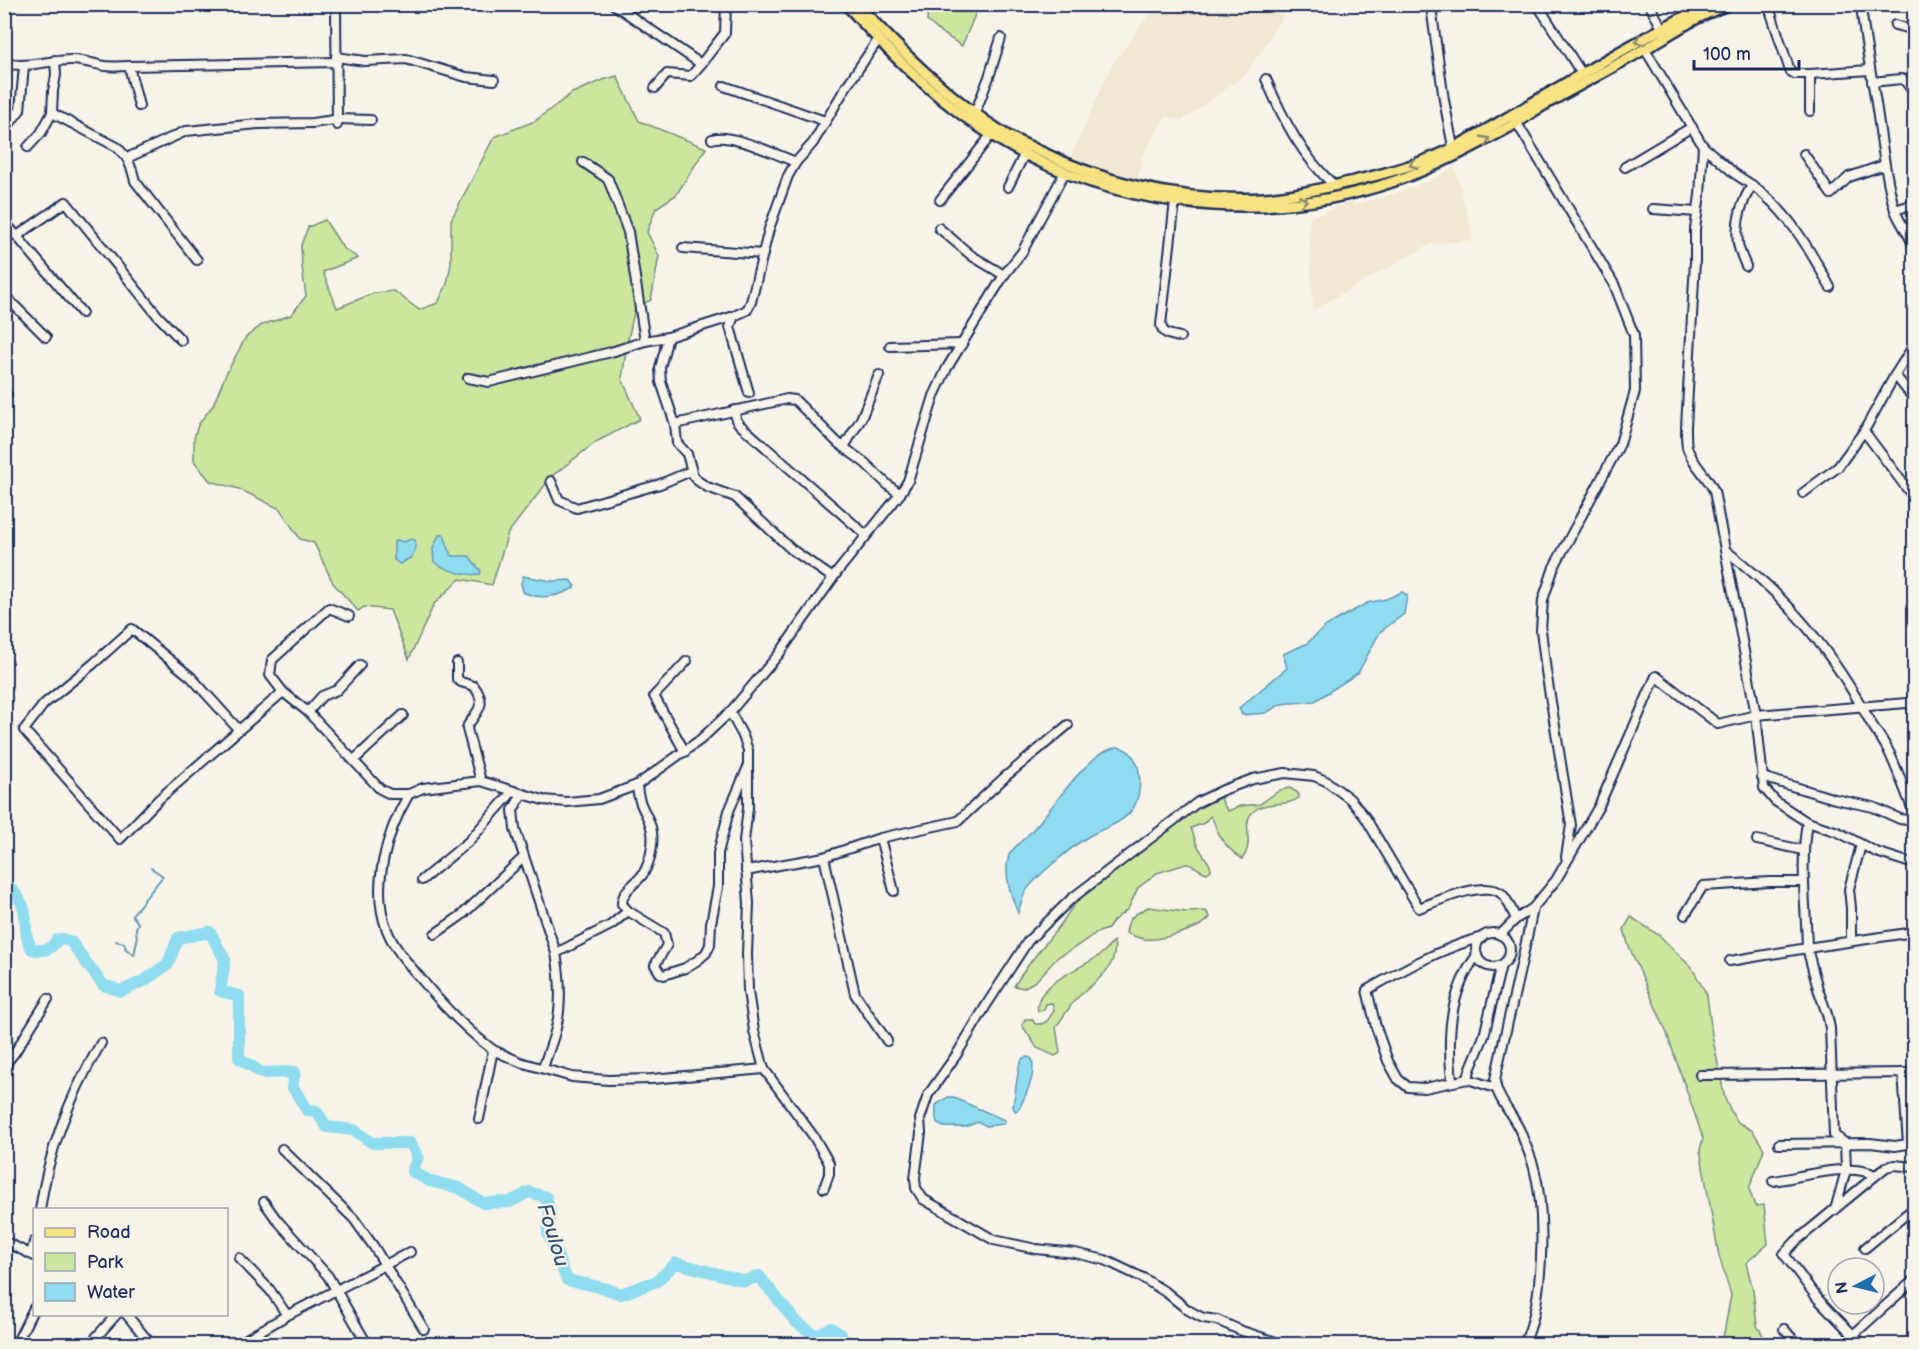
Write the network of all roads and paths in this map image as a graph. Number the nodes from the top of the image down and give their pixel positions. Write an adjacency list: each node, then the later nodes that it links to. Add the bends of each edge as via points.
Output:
1 (197, 4): 2 (street)
2 (218, 4)
3 (336, 4): 22 (street)
4 (613, 4): 24 (street)
5 (726, 4): 24 (street, via 725,33)
6 (846, 4): 19 (main road)
7 (857, 4): 39 (main road, via 932,80)
8 (1537, 4): 28 (street)
9 (1649, 4): 17 (street)
10 (1710, 4): 17 (main road)
11 (1731, 4): 17 (main road)
12 (1768, 4): 29 (street, via 1790,71)
13 (1862, 4): 27 (street)
14 (1431, 7): 50 (street)
15 (1895, 25): 16 (street)
16 (1914, 30)
17 (1663, 33): 20 (main road); 28 (main road, one-way to 28)
18 (1001, 38): 39 (street)
19 (878, 40): 43 (street); 46 (main road, via 965,117)
20 (1646, 49): 40 (main road); 44 (street)
21 (55, 60): 25 (street); 26 (street); 38 (street)
22 (337, 60): 26 (street); 31 (street, via 406,59 466,77); 42 (street)
23 (4, 63): 25 (street)
24 (701, 64): 34 (street, via 691,75 667,74)
25 (24, 66): 45 (street, via 20,110)
26 (129, 66): 36 (street)
27 (1870, 70): 29 (street); 32 (street)
28 (1582, 74): 40 (main road)
29 (1810, 74): 37 (street)
30 (1266, 79): 60 (street, via 1298,142 1316,169)
31 (494, 80)
32 (1872, 82): 35 (street, via 1901,78); 56 (street)
33 (724, 86): 43 (street)
34 (655, 88)
35 (1914, 92)
36 (140, 106)
37 (1810, 111)
38 (52, 113): 49 (street); 53 (street, via 117,147)
39 (975, 113): 46 (main road)
40 (1514, 119): 50 (main road); 63 (main road, one-way to 40, via 1266,206 1329,198 1394,181 1446,161); 137 (street, via 1614,284 1634,335 1635,391 1620,444 1555,565 1543,600 1541,630 1546,671 1571,825)
41 (371, 120): 42 (street)
42 (336, 121): 53 (street, via 186,131)
43 (825, 121): 55 (street)
44 (1692, 127): 48 (street); 57 (street)
45 (4, 130)
46 (994, 131): 51 (main road); 60 (main road, via 1067,165 1176,194 1266,197); 62 (street)
47 (712, 139): 55 (street, via 729,138)
48 (1703, 146): 59 (street); 67 (street)
49 (28, 147)
50 (1453, 147): 60 (main road, one-way to 60, via 1392,171)
51 (1025, 153): 58 (main road); 61 (street)
52 (1804, 154): 56 (street, via 1831,194 1849,177)
53 (127, 158): 74 (street, via 135,182)
54 (583, 162): 85 (street, via 608,179 628,232)
55 (796, 162): 73 (street, via 782,192)
56 (1884, 165): 66 (street)
57 (1625, 167)
58 (1065, 172): 63 (main road); 76 (street, via 1022,252)
59 (1752, 185): 75 (street, via 1738,217 1738,245); 77 (street, via 1770,198 1806,243)
60 (1335, 186)
61 (1008, 187)
62 (940, 200)
63 (1175, 201): 82 (street, via 1161,325 1167,334)
64 (1914, 204): 66 (street)
65 (1653, 208): 67 (street)
66 (1895, 210): 72 (street)
67 (1697, 212): 104 (street, via 1686,437 1693,460 1710,481)
68 (4, 221): 70 (street)
69 (939, 228): 76 (street, via 972,256)
70 (17, 236): 79 (street); 84 (street, via 66,202)
71 (683, 248): 73 (street)
72 (1914, 248)
73 (763, 254): 80 (street, via 751,302 747,310)
74 (197, 260)
75 (1746, 266)
76 (1004, 275): 86 (street)
77 (1830, 287)
78 (4, 295): 83 (street)
79 (82, 313)
80 (734, 316): 81 (street); 92 (street, via 730,327)
81 (669, 337): 85 (street); 95 (street, via 660,368)
82 (1180, 337)
83 (46, 338)
84 (181, 340)
85 (645, 341): 91 (street, via 489,382)
86 (962, 344): 88 (street); 101 (street, via 934,396 908,481)
87 (1914, 345): 90 (street)
88 (890, 346)
89 (879, 375): 97 (street, via 861,419)
90 (1895, 375): 93 (street); 96 (street)
91 (468, 378)
92 (749, 393)
93 (1914, 399)
94 (735, 410): 95 (street); 97 (street, via 795,400); 103 (street, via 740,425)
95 (675, 424): 98 (street, via 677,443 687,454)
96 (1864, 431): 100 (street, via 1839,467); 102 (street)
97 (844, 447): 101 (street)
98 (691, 471): 99 (street, via 577,508 559,500); 105 (street, via 707,487 735,497 791,549)
99 (551, 481)
100 (1803, 493)
101 (900, 494): 103 (street)
102 (1914, 498)
103 (866, 535): 105 (street)
104 (1725, 550): 111 (street, via 1800,617); 116 (street)
105 (833, 578): 114 (street, via 790,641)
106 (350, 616): 110 (street, via 329,608 272,660 270,675)
107 (687, 661): 119 (street, via 654,696)
108 (457, 663): 123 (street, via 458,679 474,686 481,700 467,729)
109 (360, 665): 113 (street, via 337,690 322,696)
110 (283, 692): 113 (street); 118 (street)
111 (1862, 706): 112 (street); 116 (street); 127 (street, via 1889,753)
112 (1914, 706)
113 (308, 712): 120 (street)
114 (730, 712): 119 (street); 121 (street, via 748,750)
115 (404, 715): 120 (street)
116 (1756, 715): 122 (street); 137 (street, via 1718,724 1656,676 1599,806)
117 (1068, 725): 130 (street, via 958,821)
118 (239, 730): 118 (street, via 159,799 120,839 24,730 44,704 132,629 191,677)
119 (685, 752): 124 (street)
120 (354, 760): 126 (street, via 385,793)
121 (748, 765): 138 (street); 143 (street, via 722,832 717,899 706,953 672,974 660,973 656,965 667,945 664,933)
122 (1762, 777): 128 (street); 129 (street, via 1764,788 1775,801)
123 (481, 781): 125 (street); 126 (street, via 423,788)
124 (637, 785): 125 (street, via 580,802 543,800); 143 (street, via 639,801 651,823 653,842 647,866 622,899)
125 (518, 793): 135 (street, via 513,810); 139 (street)
126 (409, 794): 159 (street, via 389,836 382,874 381,903 388,932 443,1005)
127 (1914, 813)
128 (1914, 821)
129 (1807, 822): 132 (street); 133 (street)
130 (880, 838): 134 (street); 141 (street)
131 (1757, 840): 133 (street)
132 (1861, 845): 136 (street); 150 (street, via 1849,889)
133 (1803, 850): 140 (street)
134 (824, 857): 138 (street); 157 (street, via 855,994)
135 (523, 858): 147 (street, via 462,915); 152 (street)
136 (1914, 864)
137 (1564, 865): 142 (street)
138 (746, 871): 162 (street, via 748,991)
139 (423, 880)
140 (1803, 882): 144 (street, via 1703,886); 151 (street)
141 (894, 891)
142 (1533, 908): 145 (street); 169 (street)
143 (628, 911): 152 (street, via 611,925)
144 (1685, 915)
145 (1516, 919): 148 (street); 203 (street, via 1503,895 1491,888 1454,895 1419,908 1365,817 1338,789 1303,774 1253,779 1198,802 1053,915 1028,941 928,1095 920,1119 915,1178 922,1199 994,1240 1105,1260 1143,1278 1203,1318)
146 (1914, 932): 150 (street)
147 (435, 934)
148 (1500, 935): 149 (street); 155 (street, via 1509,949)
149 (1482, 937): 153 (street); 168 (street, via 1428,956 1367,990 1376,1027 1398,1079 1408,1087 1425,1088)
150 (1851, 940): 151 (street)
151 (1807, 948): 154 (street); 165 (street, via 1829,1021)
152 (556, 953): 161 (street, via 558,1019)
153 (1477, 956): 155 (street, via 1487,966); 168 (street, via 1462,978 1453,1005 1449,1053)
154 (1730, 961)
155 (1501, 964): 167 (street, via 1484,1036)
156 (48, 999): 160 (street)
157 (887, 1041)
158 (101, 1043): 180 (street, via 85,1069 52,1151)
159 (493, 1050): 161 (street); 170 (street)
160 (4, 1066)
161 (543, 1068): 162 (street, via 572,1077 608,1080)
162 (764, 1069): 178 (street, via 829,1163)
163 (1904, 1073): 164 (street); 165 (street); 171 (street, via 1908,1144)
164 (1914, 1073)
165 (1831, 1074): 166 (street); 171 (street, via 1834,1135)
166 (1700, 1075)
167 (1468, 1079): 168 (street); 169 (street)
168 (1452, 1081)
169 (1495, 1088): 204 (street, via 1516,1121 1534,1167 1542,1215 1537,1304)
170 (479, 1119)
171 (1845, 1143): 172 (street); 175 (street)
172 (1779, 1144)
173 (282, 1149): 188 (street, via 354,1219)
174 (1914, 1167): 176 (street, via 1895,1165)
175 (1846, 1170): 176 (street); 177 (street); 182 (street)
176 (1875, 1175): 182 (street)
177 (1773, 1181)
178 (824, 1188)
179 (264, 1202): 190 (street)
180 (40, 1208)
181 (1914, 1208): 184 (street)
182 (1835, 1210): 197 (street, via 1784,1254 1818,1299)
183 (4, 1241): 186 (street)
184 (1865, 1248)
185 (410, 1252): 188 (street)
186 (33, 1255)
187 (239, 1258): 192 (street)
188 (384, 1264): 190 (street); 195 (street)
189 (1914, 1280): 197 (street)
190 (336, 1290): 192 (street); 202 (street)
191 (33, 1310): 198 (street)
192 (288, 1315): 201 (street)
193 (115, 1316): 199 (street)
194 (128, 1316): 200 (street)
195 (424, 1329)
196 (1784, 1329): 205 (street)
197 (1853, 1335): 206 (street); 207 (street)
198 (16, 1344)
199 (90, 1344)
200 (151, 1344)
201 (238, 1344)
202 (367, 1344)
203 (1282, 1344)
204 (1524, 1344)
205 (1797, 1344)
206 (1844, 1344)
207 (1862, 1344)

